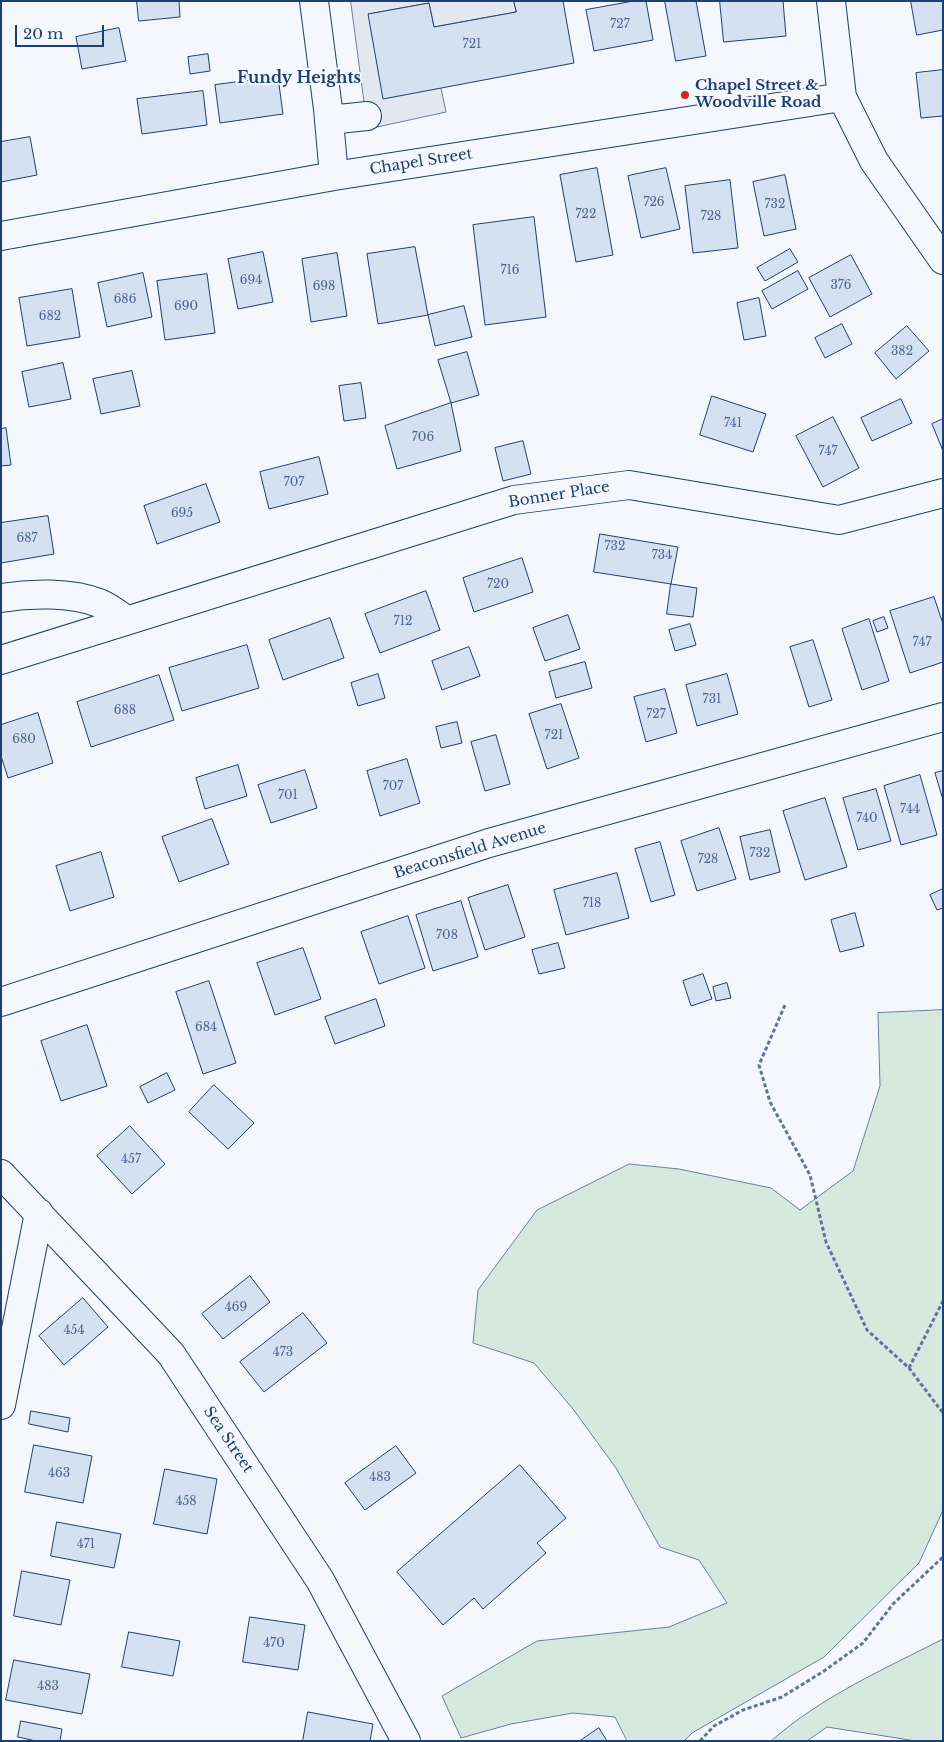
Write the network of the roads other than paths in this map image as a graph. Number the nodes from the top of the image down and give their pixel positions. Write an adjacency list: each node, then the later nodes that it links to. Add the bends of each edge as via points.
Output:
1 (314, 1): 5 (street)
2 (831, 1): 3 (street)
3 (842, 97): 6 (street, Chapel Street); 8 (street, via 874,161)
4 (367, 116): 5 (street)
5 (329, 120): 6 (street)
6 (334, 176): 7 (street, Chapel Street)
7 (1, 236)
8 (943, 260)
9 (943, 493): 11 (street, Bonner Place, via 839,520 629,485 514,500)
10 (1, 598): 11 (street, via 43,594 81,598 100,603)
11 (126, 620): 12 (street, Bonner Place)
12 (1, 660)
13 (943, 717): 14 (street, Beaconsfield Avenue, via 489,843)
14 (1, 1002)
15 (1, 1174): 16 (street, Sea Street)
16 (39, 1213): 17 (street); 18 (street, Sea Street, via 171,1354 320,1580)
17 (1, 1405)
18 (406, 1741)

